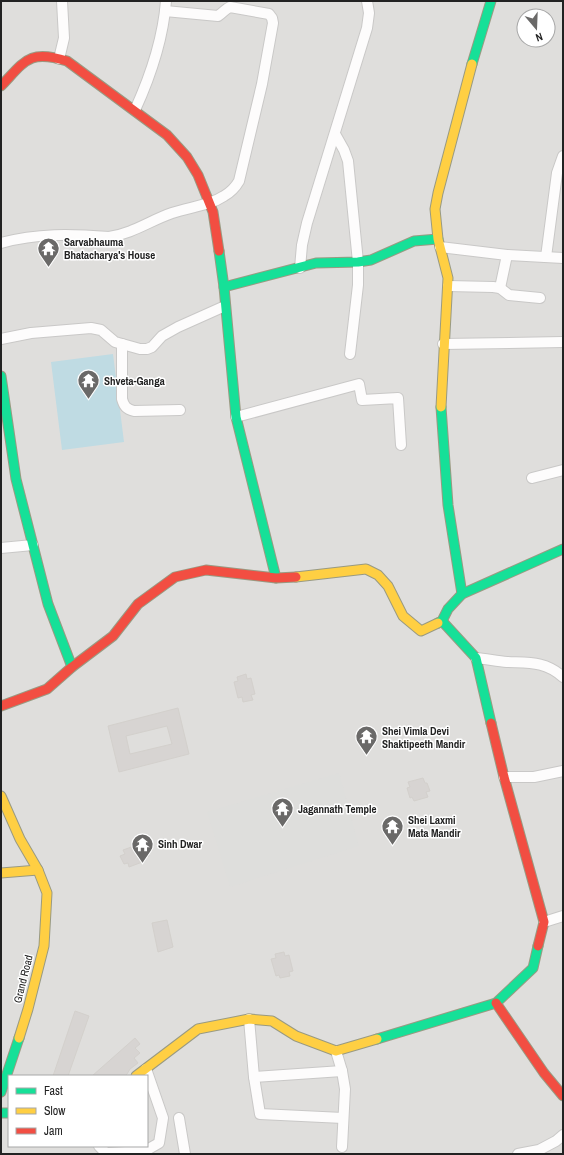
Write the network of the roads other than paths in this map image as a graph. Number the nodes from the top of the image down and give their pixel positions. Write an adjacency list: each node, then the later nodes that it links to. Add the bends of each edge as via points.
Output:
1 (62, 1): 5 (street, via 64,38)
2 (367, 1): 8 (street, via 367,28)
3 (491, 1): 12 (street, via 438,193 435,209)
4 (165, 6): 7 (street, via 158,51); 10 (street, via 218,16 230,7 269,14 272,18 262,84 238,181 230,193)
5 (59, 59): 6 (street, via 32,58 24,62); 7 (street, via 66,61)
6 (1, 86)
7 (135, 110): 10 (street, via 167,135 187,157 198,175)
8 (335, 134): 16 (street, via 348,161); 17 (street, via 307,223)
9 (563, 156): 14 (street, via 558,173)
10 (209, 203): 11 (street, via 189,207 135,230 109,237 47,235); 19 (street, via 213,212)
11 (1, 243)
12 (439, 243): 13 (street); 16 (street, via 414,241 371,260); 18 (street)
13 (507, 255): 14 (street); 20 (street)
14 (546, 258): 15 (street)
15 (563, 258)
16 (358, 262): 17 (street, via 316,263); 27 (street)
17 (300, 268): 19 (street)
18 (448, 286): 20 (street); 26 (street)
19 (224, 288): 22 (street)
20 (500, 288): 21 (street, via 509,295)
21 (540, 298)
22 (225, 306): 25 (street, via 178,327 162,336 152,347 140,349); 30 (street)
23 (1, 339): 25 (street, via 31,333 91,328 101,330 115,342)
24 (563, 342): 26 (street)
25 (122, 344): 29 (street, via 122,398 127,409)
26 (443, 344): 38 (street, via 441,402 447,497)
27 (350, 354)
28 (1, 376): 34 (street, via 16,479)
29 (180, 410)
30 (236, 417): 31 (street, via 359,384 362,400 398,398); 37 (street)
31 (401, 445)
32 (563, 470): 33 (street)
33 (532, 478)
34 (33, 546): 35 (street); 41 (street, via 48,604)
35 (1, 548)
36 (563, 549): 38 (street)
37 (276, 578): 39 (street, via 307,577 366,569 378,575 388,586 403,616 421,631); 41 (street, via 206,570 174,577 138,604 113,636)
38 (462, 594): 39 (street, via 448,608)
39 (442, 621): 40 (street)
40 (476, 658): 42 (street, via 534,662 554,669); 45 (street)
41 (72, 667): 43 (street, via 47,689)
42 (563, 677)
43 (1, 706)
44 (563, 771): 45 (street, via 534,777)
45 (504, 777): 50 (street)
46 (1, 796): 47 (street, Grand Road)
47 (38, 870): 48 (street); 56 (street, Grand Road, via 47,893 44,946 28,1009)
48 (1, 873)
49 (563, 916): 50 (street)
50 (544, 922): 51 (street, via 533,968)
51 (496, 1003): 53 (street); 60 (street)
52 (250, 1019): 53 (street, via 272,1021 296,1036); 54 (street, via 198,1029); 58 (street)
53 (336, 1051): 55 (street)
54 (146, 1069): 57 (street); 64 (street, via 163,1118 159,1143 145,1150 106,1153)
55 (342, 1071): 58 (street); 62 (street, via 345,1089)
56 (4, 1074): 59 (street, Grand Road)
57 (137, 1075)
58 (254, 1077): 62 (street, via 260,1114)
59 (1, 1092)
60 (563, 1096)
61 (179, 1118): 66 (street)
62 (343, 1118): 65 (street)
63 (563, 1135): 67 (street, via 539,1150)
64 (100, 1147)
65 (342, 1147)
66 (185, 1154)
67 (518, 1154)

